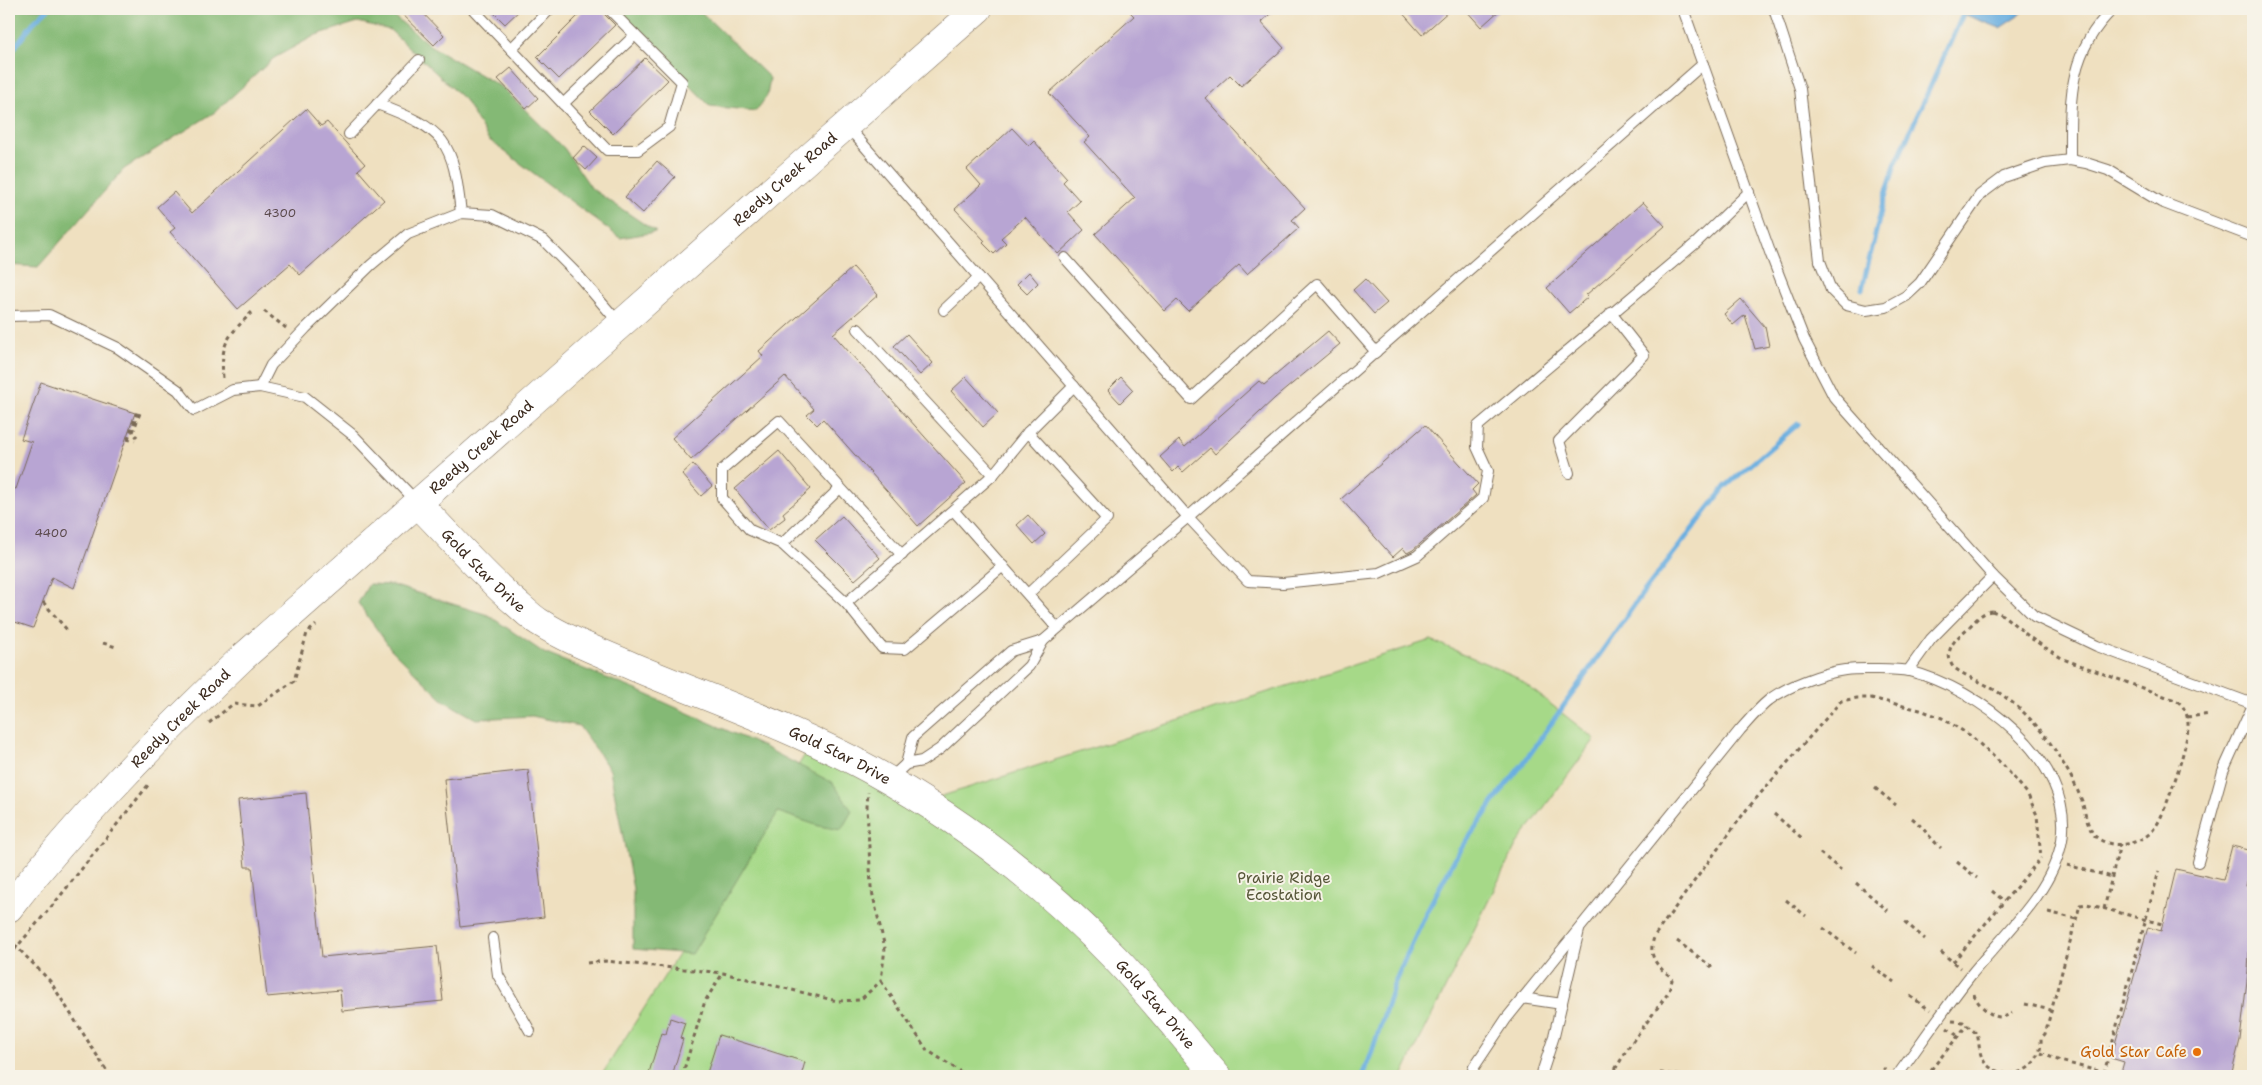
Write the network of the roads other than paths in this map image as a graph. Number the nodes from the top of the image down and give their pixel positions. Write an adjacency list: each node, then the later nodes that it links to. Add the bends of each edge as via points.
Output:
1 (473, 9): 9 (lane)
2 (550, 9): 9 (lane)
3 (609, 9): 8 (lane)
4 (978, 9): 14 (main road, Reedy Creek Road)
5 (1683, 9): 11 (lane)
6 (1774, 9): 16 (lane, via 1800,89 1820,261 1831,290 1846,305 1866,310 1886,307 1906,296 1920,283 1980,195 2004,177 2045,163)
7 (2114, 9): 16 (lane, via 2102,20 2081,54 2071,94)
8 (635, 35): 13 (lane); 13 (lane, via 682,82 669,127 638,150 607,150)
9 (511, 49): 13 (lane)
10 (418, 60): 12 (lane)
11 (1703, 64): 17 (lane); 27 (lane)
12 (377, 104): 15 (lane); 18 (lane, via 432,129 450,151)
13 (563, 104)
14 (846, 125): 21 (lane); 25 (main road, Reedy Creek Road)
15 (349, 134)
16 (2070, 160): 19 (lane, via 2108,170 2161,202)
17 (1749, 192): 23 (lane, via 1696,243); 40 (lane, via 1804,339 1834,397)
18 (461, 213): 25 (lane, via 492,215 543,240); 29 (lane, via 408,234 371,265 271,365)
19 (2253, 237)
20 (1065, 258): 27 (lane, via 1191,399 1317,284)
21 (979, 277): 22 (lane); 28 (lane)
22 (944, 310)
23 (1611, 313): 31 (lane, via 1644,355 1559,441); 36 (lane, via 1478,426 1477,447 1488,471 1483,498 1417,556 1379,573 1283,583 1248,581)
24 (9, 316): 29 (lane, via 49,315 118,348 178,390 194,410 233,390)
25 (620, 324): 34 (main road, Reedy Creek Road)
26 (858, 329): 32 (lane)
27 (1376, 352): 36 (lane)
28 (1074, 386): 30 (lane); 36 (lane)
29 (260, 387): 34 (lane, via 306,397 353,435)
30 (1028, 432): 32 (lane); 41 (lane, via 1107,518)
31 (1569, 473)
32 (993, 475): 35 (lane)
33 (840, 488): 37 (lane); 37 (lane, via 779,421 722,470 722,498 750,530); 38 (lane)
34 (417, 503): 47 (main road, Gold Star Drive, via 480,570 536,621 568,639); 49 (main road, Reedy Creek Road, via 166,730 72,830)
35 (954, 511): 38 (lane); 39 (lane)
36 (1188, 517): 43 (lane)
37 (782, 544): 42 (lane)
38 (902, 555): 42 (lane)
39 (1003, 566): 41 (lane); 42 (lane, via 905,649 882,648)
40 (1993, 576): 45 (lane, via 1931,639); 46 (lane, via 2034,616 2097,646)
41 (1028, 594): 43 (lane)
42 (846, 603)
43 (1057, 628): 44 (lane)
44 (1043, 641): 47 (lane, via 1011,650 913,737); 47 (lane, via 1029,666 940,749 922,761)
45 (1908, 671): 50 (lane, via 1845,670 1802,682 1769,699); 58 (lane, via 1972,698 2023,738 2052,780 2063,822 2062,840 2048,879 1959,990)
46 (2253, 704): 48 (lane, via 2223,771)
47 (888, 771): 55 (main road, Gold Star Drive, via 1014,865 1072,915 1134,978)
48 (2198, 862)
49 (9, 908)
50 (1579, 927): 52 (lane); 53 (lane)
51 (493, 938): 54 (lane, via 498,975)
52 (1522, 998): 53 (lane); 56 (lane)
53 (1562, 1004): 57 (lane)
54 (530, 1031)
55 (1217, 1076)
56 (1471, 1076)
57 (1541, 1076)
58 (1897, 1076)

